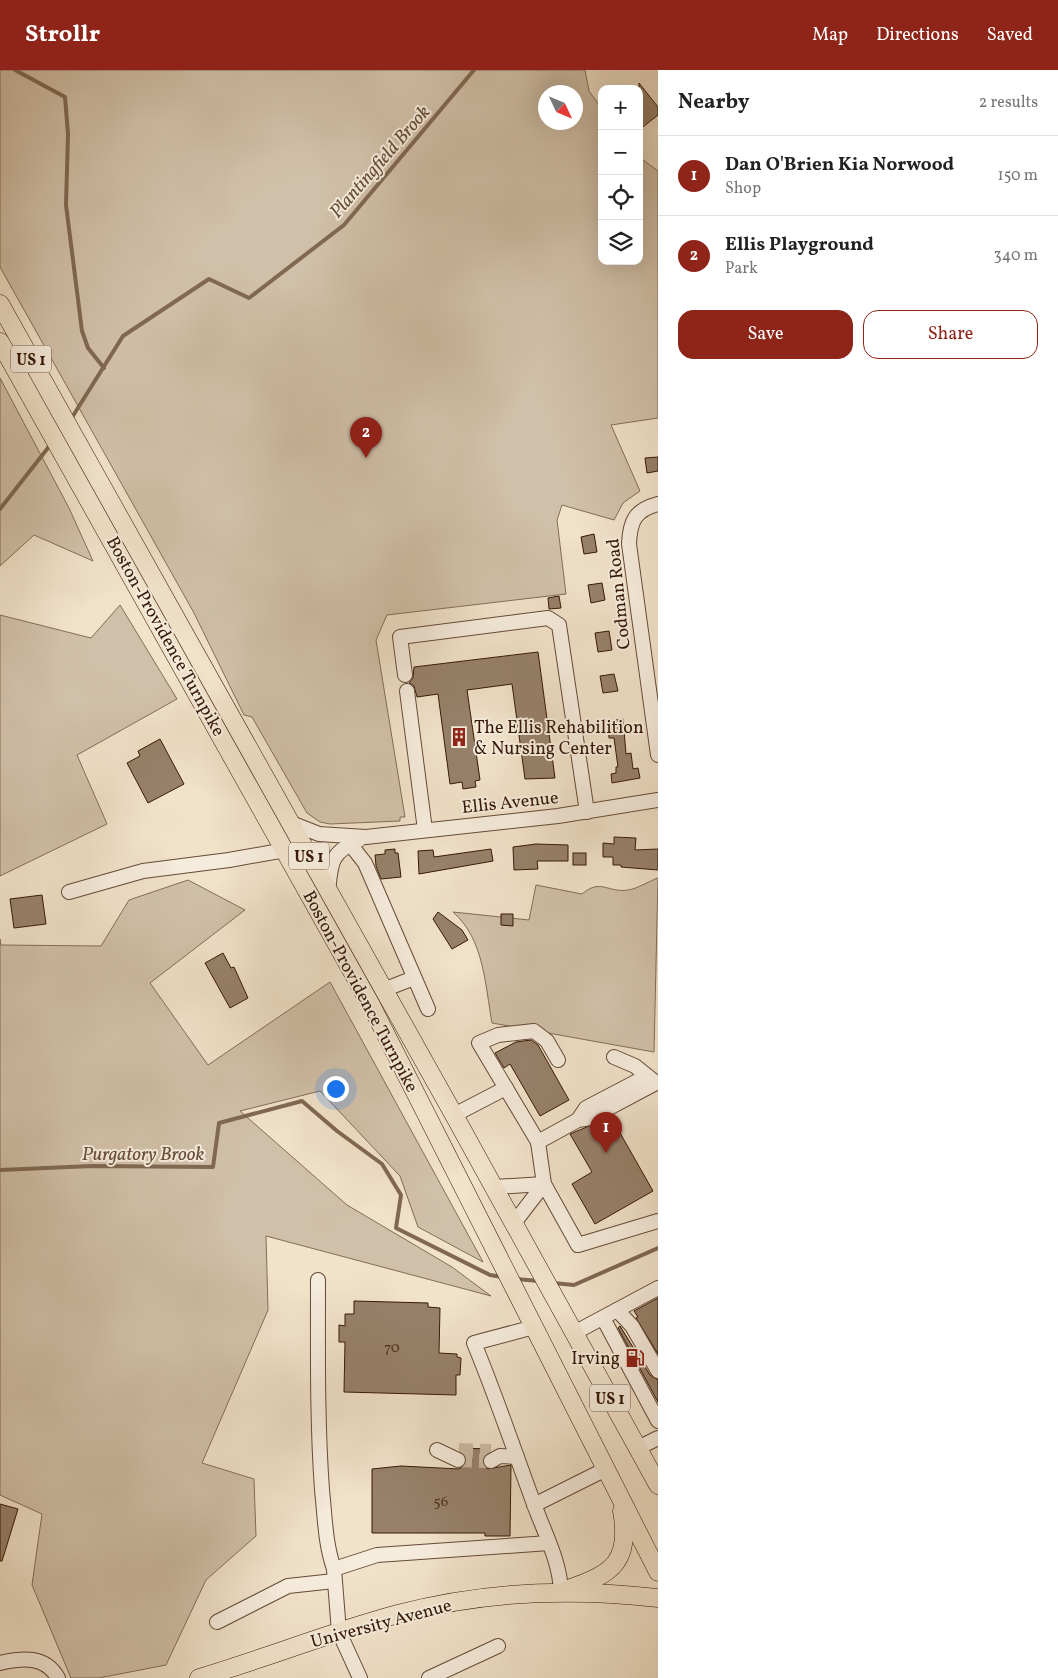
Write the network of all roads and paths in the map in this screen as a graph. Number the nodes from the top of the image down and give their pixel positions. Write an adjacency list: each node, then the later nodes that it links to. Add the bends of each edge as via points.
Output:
1 (0, 304): 10 (main road, Boston-Providence Turnpike / US 1)
2 (0, 342): 14 (main road, Boston-Providence Turnpike / US 1)
3 (658, 504): 4 (street, Codman Road, via 648,506 630,525 629,544 633,584)
4 (651, 663): 7 (street, Codman Road)
5 (405, 674): 9 (street, via 400,637 548,618 559,625)
6 (407, 691): 11 (street)
7 (658, 755)
8 (658, 800): 9 (street, Ellis Avenue)
9 (587, 812): 11 (street, Ellis Avenue)
10 (290, 823): 12 (street, Ellis Avenue, via 319,834); 16 (main road, Boston-Providence Turnpike / US 1)
11 (425, 830): 12 (street, Ellis Avenue)
12 (366, 837): 13 (street, Ellis Avenue)
13 (350, 844): 16 (street, Ellis Avenue, via 333,856); 17 (street, via 365,863)
14 (285, 850): 15 (street, via 143,871); 34 (main road, Boston-Providence Turnpike / US 1, via 405,1069)
15 (69, 892)
16 (328, 892): 18 (main road, Boston-Providence Turnpike / US 1)
17 (414, 978): 18 (street); 19 (street)
18 (383, 990): 24 (main road, Boston-Providence Turnpike / US 1)
19 (428, 1009)
20 (614, 1057): 22 (street, via 635,1066)
21 (558, 1060): 23 (street, via 547,1041 534,1031 498,1035 480,1043)
22 (654, 1082): 25 (street, via 590,1118 578,1120)
23 (506, 1088): 24 (street); 25 (street)
24 (454, 1115): 27 (main road, Boston-Providence Turnpike / US 1)
25 (538, 1142): 26 (street)
26 (544, 1184): 27 (street); 28 (street, via 578,1245); 29 (street)
27 (494, 1187): 29 (main road, Boston-Providence Turnpike / US 1)
28 (658, 1221)
29 (514, 1223): 35 (main road, Boston-Providence Turnpike / US 1)
30 (318, 1280): 50 (street, via 319,1445 327,1549)
31 (658, 1288): 32 (street)
32 (617, 1310): 33 (street); 36 (street, via 632,1326)
33 (603, 1318): 35 (street); 37 (street)
34 (534, 1327): 43 (street, via 474,1343); 44 (main road, Boston-Providence Turnpike / US 1)
35 (574, 1333): 39 (main road, Boston-Providence Turnpike / US 1)
36 (658, 1371)
37 (658, 1421)
38 (658, 1438): 39 (street)
39 (638, 1448): 45 (main road, Boston-Providence Turnpike / US 1)
40 (437, 1450): 41 (street)
41 (456, 1455)
42 (494, 1456): 43 (street)
43 (517, 1457): 47 (street)
44 (606, 1469): 46 (main road, Boston-Providence Turnpike / US 1); 47 (street)
45 (658, 1485)
46 (618, 1494): 49 (main road, Boston-Providence Turnpike / US 1); 51 (main road, via 625,1535 621,1556 600,1575)
47 (534, 1504): 48 (street)
48 (549, 1543): 50 (street, via 377,1555); 51 (street)
49 (658, 1572)
50 (334, 1575): 53 (street, via 288,1586); 54 (street)
51 (561, 1592): 52 (main road, University Avenue); 54 (main road, University Avenue, via 464,1600 399,1614)
52 (658, 1598)
53 (217, 1622)
54 (339, 1632): 58 (main road, University Avenue); 59 (street)
55 (498, 1646): 60 (street)
56 (0, 1663): 57 (street, via 19,1659 40,1660)
57 (58, 1678)
58 (199, 1678)
59 (360, 1678)
60 (429, 1678)

